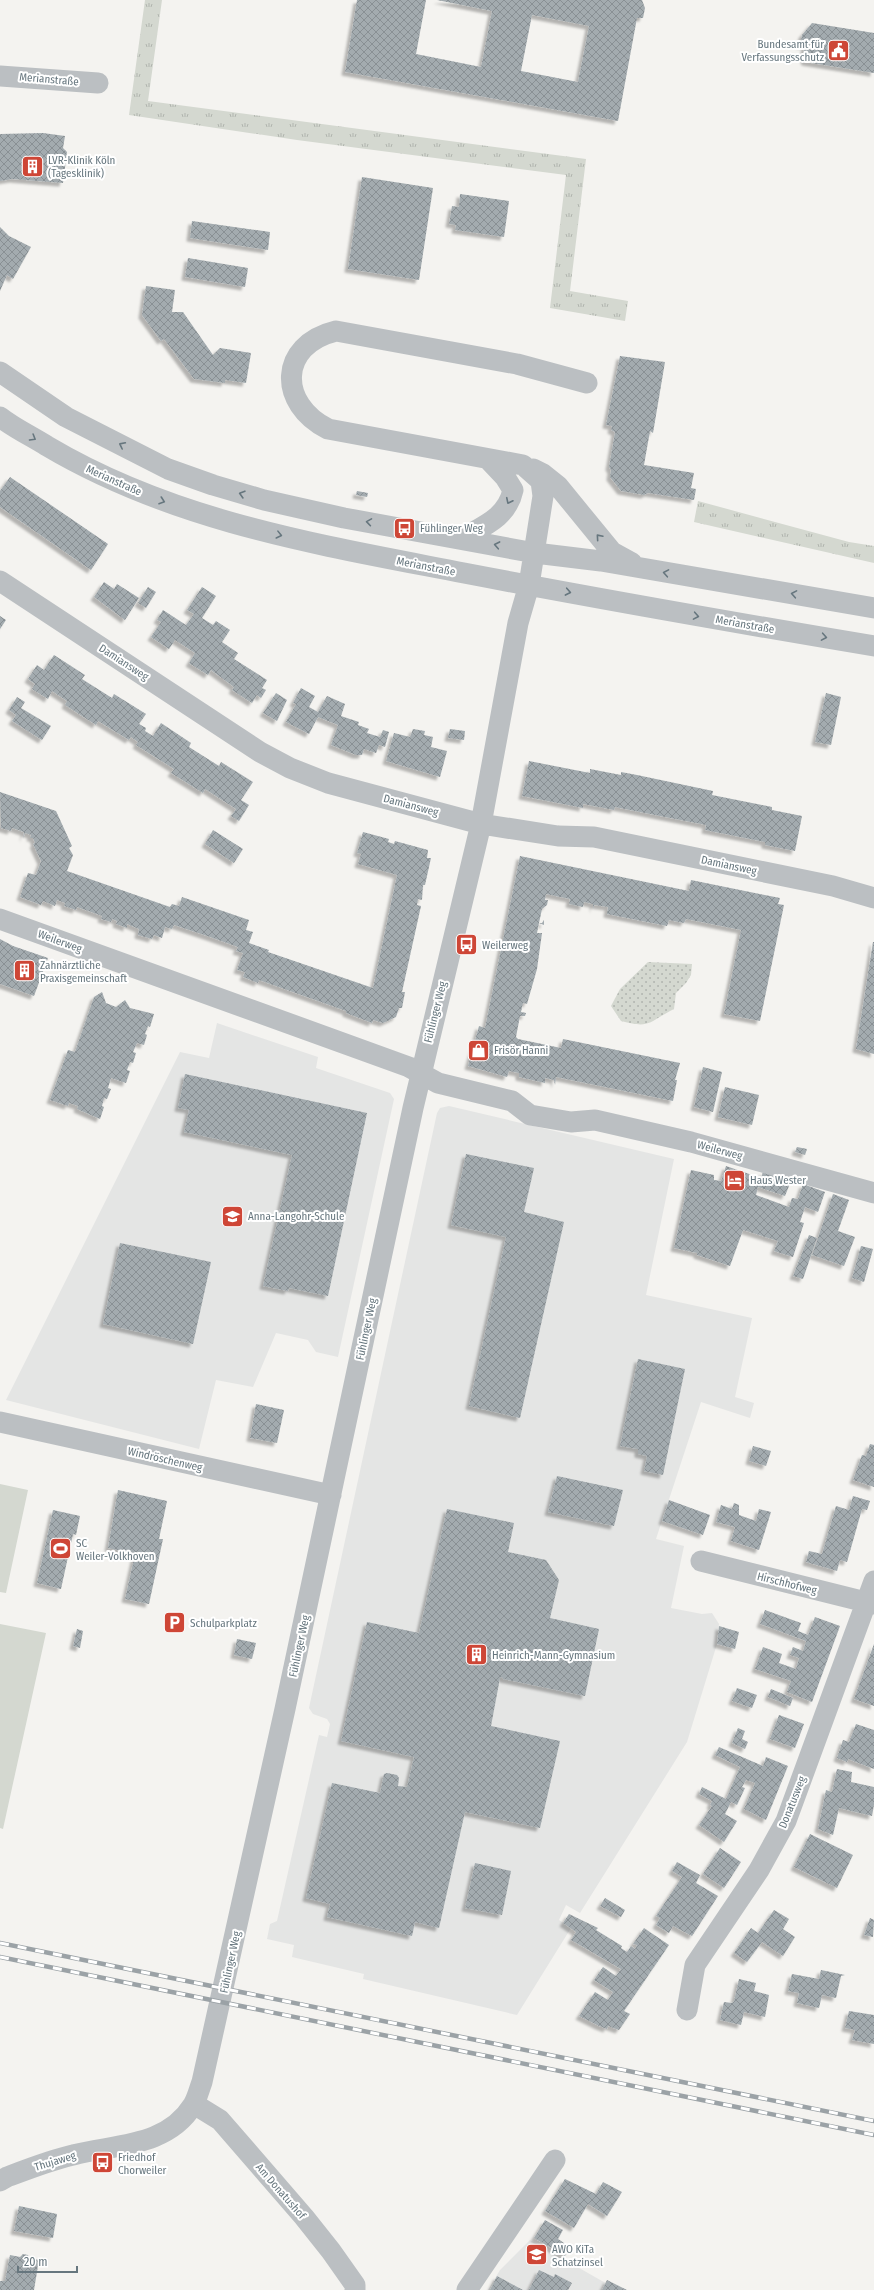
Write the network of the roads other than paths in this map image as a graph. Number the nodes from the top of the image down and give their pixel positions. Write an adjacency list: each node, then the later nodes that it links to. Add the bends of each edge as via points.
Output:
1 (0, 76): 2 (street, Merianstraße)
2 (98, 83)
3 (0, 372): 8 (street, one-way to 3, via 311,511 213,485 168,468 66,417)
4 (587, 383): 6 (street, via 517,364 336,332 321,335 309,342 298,355 293,368 292,382 296,400 314,422 328,429)
5 (0, 417): 12 (street, Merianstraße, one-way to 12, via 75,462 157,500 214,518 336,548)
6 (488, 458): 7 (street); 8 (street, one-way to 8, via 513,490 510,503 489,523)
7 (523, 465): 9 (street, via 541,481 543,496); 10 (street, one-way to 7, via 612,552 558,486 543,474)
8 (461, 539): 9 (street, one-way to 8)
9 (535, 553): 10 (street); 12 (street, Fühlinger Weg)
10 (641, 568): 13 (street, one-way to 10)
11 (0, 581): 15 (street, Damiansweg, via 260,752 290,768 328,783)
12 (529, 585): 14 (street, Merianstraße, one-way to 14); 15 (street, Fühlinger Weg, via 518,623)
13 (874, 608)
14 (874, 646)
15 (481, 824): 16 (street, Damiansweg, via 558,836 594,837 832,886); 18 (street, Fühlinger Weg)
16 (874, 898)
17 (0, 919): 18 (street, Weilerweg, via 364,1051)
18 (421, 1075): 19 (street, Weilerweg, via 438,1083 512,1101 530,1115 572,1122 595,1120 691,1142); 21 (street, Fühlinger Weg)
19 (874, 1193)
20 (0, 1422): 21 (street, Windröschenweg)
21 (331, 1495): 26 (street, Fühlinger Weg, via 209,2056)
22 (701, 1561): 24 (street, Hirschhofweg)
23 (874, 1581): 24 (street, Donatusweg)
24 (870, 1603): 25 (street, Donatusweg, via 786,1821 759,1870 696,1965)
25 (687, 2010)
26 (194, 2104): 28 (street, Thujaweg, via 180,2121 165,2133 124,2146 73,2154 13,2174); 29 (street, Am Donatushof, via 220,2120 331,2251)
27 (555, 2160): 30 (street)
28 (0, 2181)
29 (355, 2290)
30 (467, 2290)

